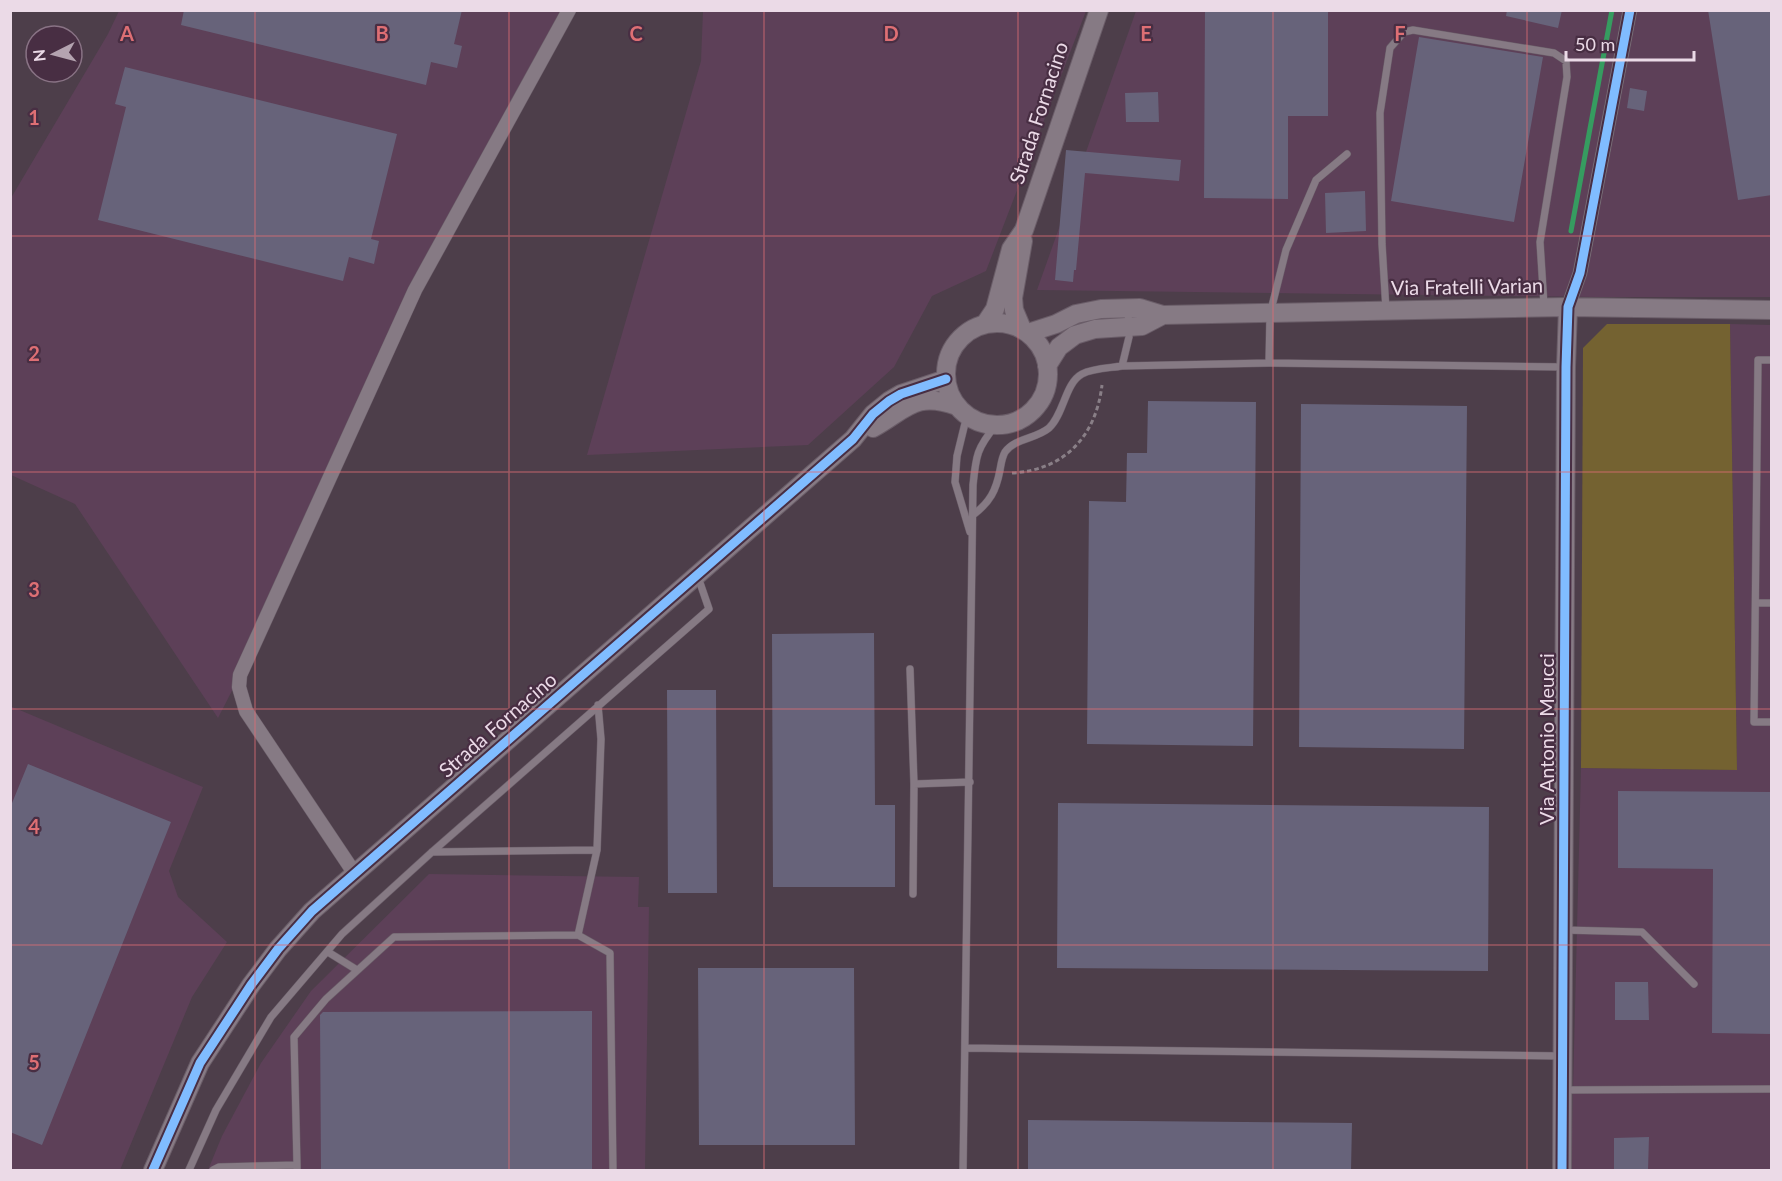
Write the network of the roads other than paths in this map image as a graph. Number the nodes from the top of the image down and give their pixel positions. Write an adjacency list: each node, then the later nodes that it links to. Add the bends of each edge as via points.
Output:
1 (569, 10): 37 (street, via 410,299 240,675 246,711)
2 (1099, 10): 5 (street, Strada Fornacino)
3 (1630, 10): 6 (street, via 1580,273)
4 (1347, 153): 11 (lane, via 1316,180 1281,268)
5 (1024, 230): 13 (street, Strada Fornacino, via 1011,249 995,309); 15 (street, Strada Fornacino, via 1013,298 1014,310)
6 (1568, 307): 8 (street, Via Fratelli Varian); 9 (street, Via Fratelli Varian); 20 (street, Via Antonio Meucci)
7 (1128, 308): 12 (street, Via Fratelli Varian); 14 (lane); 15 (street, Via Fratelli Varian, via 1076,314 1056,324)
8 (1545, 308): 10 (street, Via Fratelli Varian); 10 (lane, via 1540,242 1567,76 1566,61 1554,53 1413,30 1404,32 1390,48 1380,113)
9 (1772, 310)
10 (1387, 312): 11 (street, Via Fratelli Varian)
11 (1270, 314): 12 (street, Via Fratelli Varian); 17 (lane)
12 (1163, 315): 14 (street, Via Fratelli Varian, via 1142,326)
13 (985, 324): 15 (street, via 1004,323); 21 (street, via 959,338 946,364)
14 (1129, 327): 18 (street, Via Fratelli Varian, via 1095,328 1075,335 1059,347); 19 (lane)
15 (1025, 331): 18 (street, via 1038,342)
16 (1772, 360): 28 (lane, via 1758,360)
17 (1269, 363): 19 (lane); 20 (lane)
18 (1047, 366): 23 (street, via 1047,384 1041,400 1029,414)
19 (1122, 366): 25 (lane, via 1088,372 1073,381 1050,427 1005,453 992,498)
20 (1566, 368): 39 (street, Via Antonio Meucci)
21 (946, 379): 22 (street, via 949,393); 24 (street, Strada Fornacino, via 901,394 873,414)
22 (962, 411): 23 (street); 24 (street, Strada Fornacino, via 940,400 917,401); 26 (lane, via 955,482)
23 (996, 425): 25 (lane, via 982,441 975,459)
24 (853, 439): 27 (street, Strada Fornacino)
25 (973, 515): 26 (lane)
26 (973, 540): 33 (lane)
27 (697, 575): 31 (lane, via 709,609); 37 (street, Strada Fornacino)
28 (1756, 603): 29 (lane); 32 (lane, via 1754,722)
29 (1772, 603)
30 (910, 669): 34 (lane)
31 (598, 705): 35 (lane, via 601,739); 36 (lane)
32 (1772, 722)
33 (970, 782): 34 (lane); 44 (lane)
34 (914, 784): 38 (lane)
35 (597, 850): 36 (lane); 40 (lane)
36 (432, 852): 41 (lane, via 342,934)
37 (355, 874): 49 (street, Strada Fornacino, via 312,911 251,985 201,1063)
38 (913, 894)
39 (1564, 930): 43 (lane, via 1642,932); 45 (street, Via Antonio Meucci)
40 (578, 935): 42 (lane, via 394,937); 52 (lane, via 610,953)
41 (328, 952): 42 (lane); 50 (lane, via 271,1017 216,1110)
42 (357, 970): 48 (lane, via 294,1037)
43 (1694, 984)
44 (966, 1048): 45 (lane); 53 (lane)
45 (1562, 1056): 47 (street, Via Antonio Meucci)
46 (1772, 1089): 47 (lane)
47 (1562, 1090): 54 (street, Via Antonio Meucci)
48 (297, 1168): 51 (lane)
49 (153, 1170)
50 (189, 1170)
51 (213, 1170)
52 (613, 1170)
53 (963, 1170)
54 (1562, 1170)

